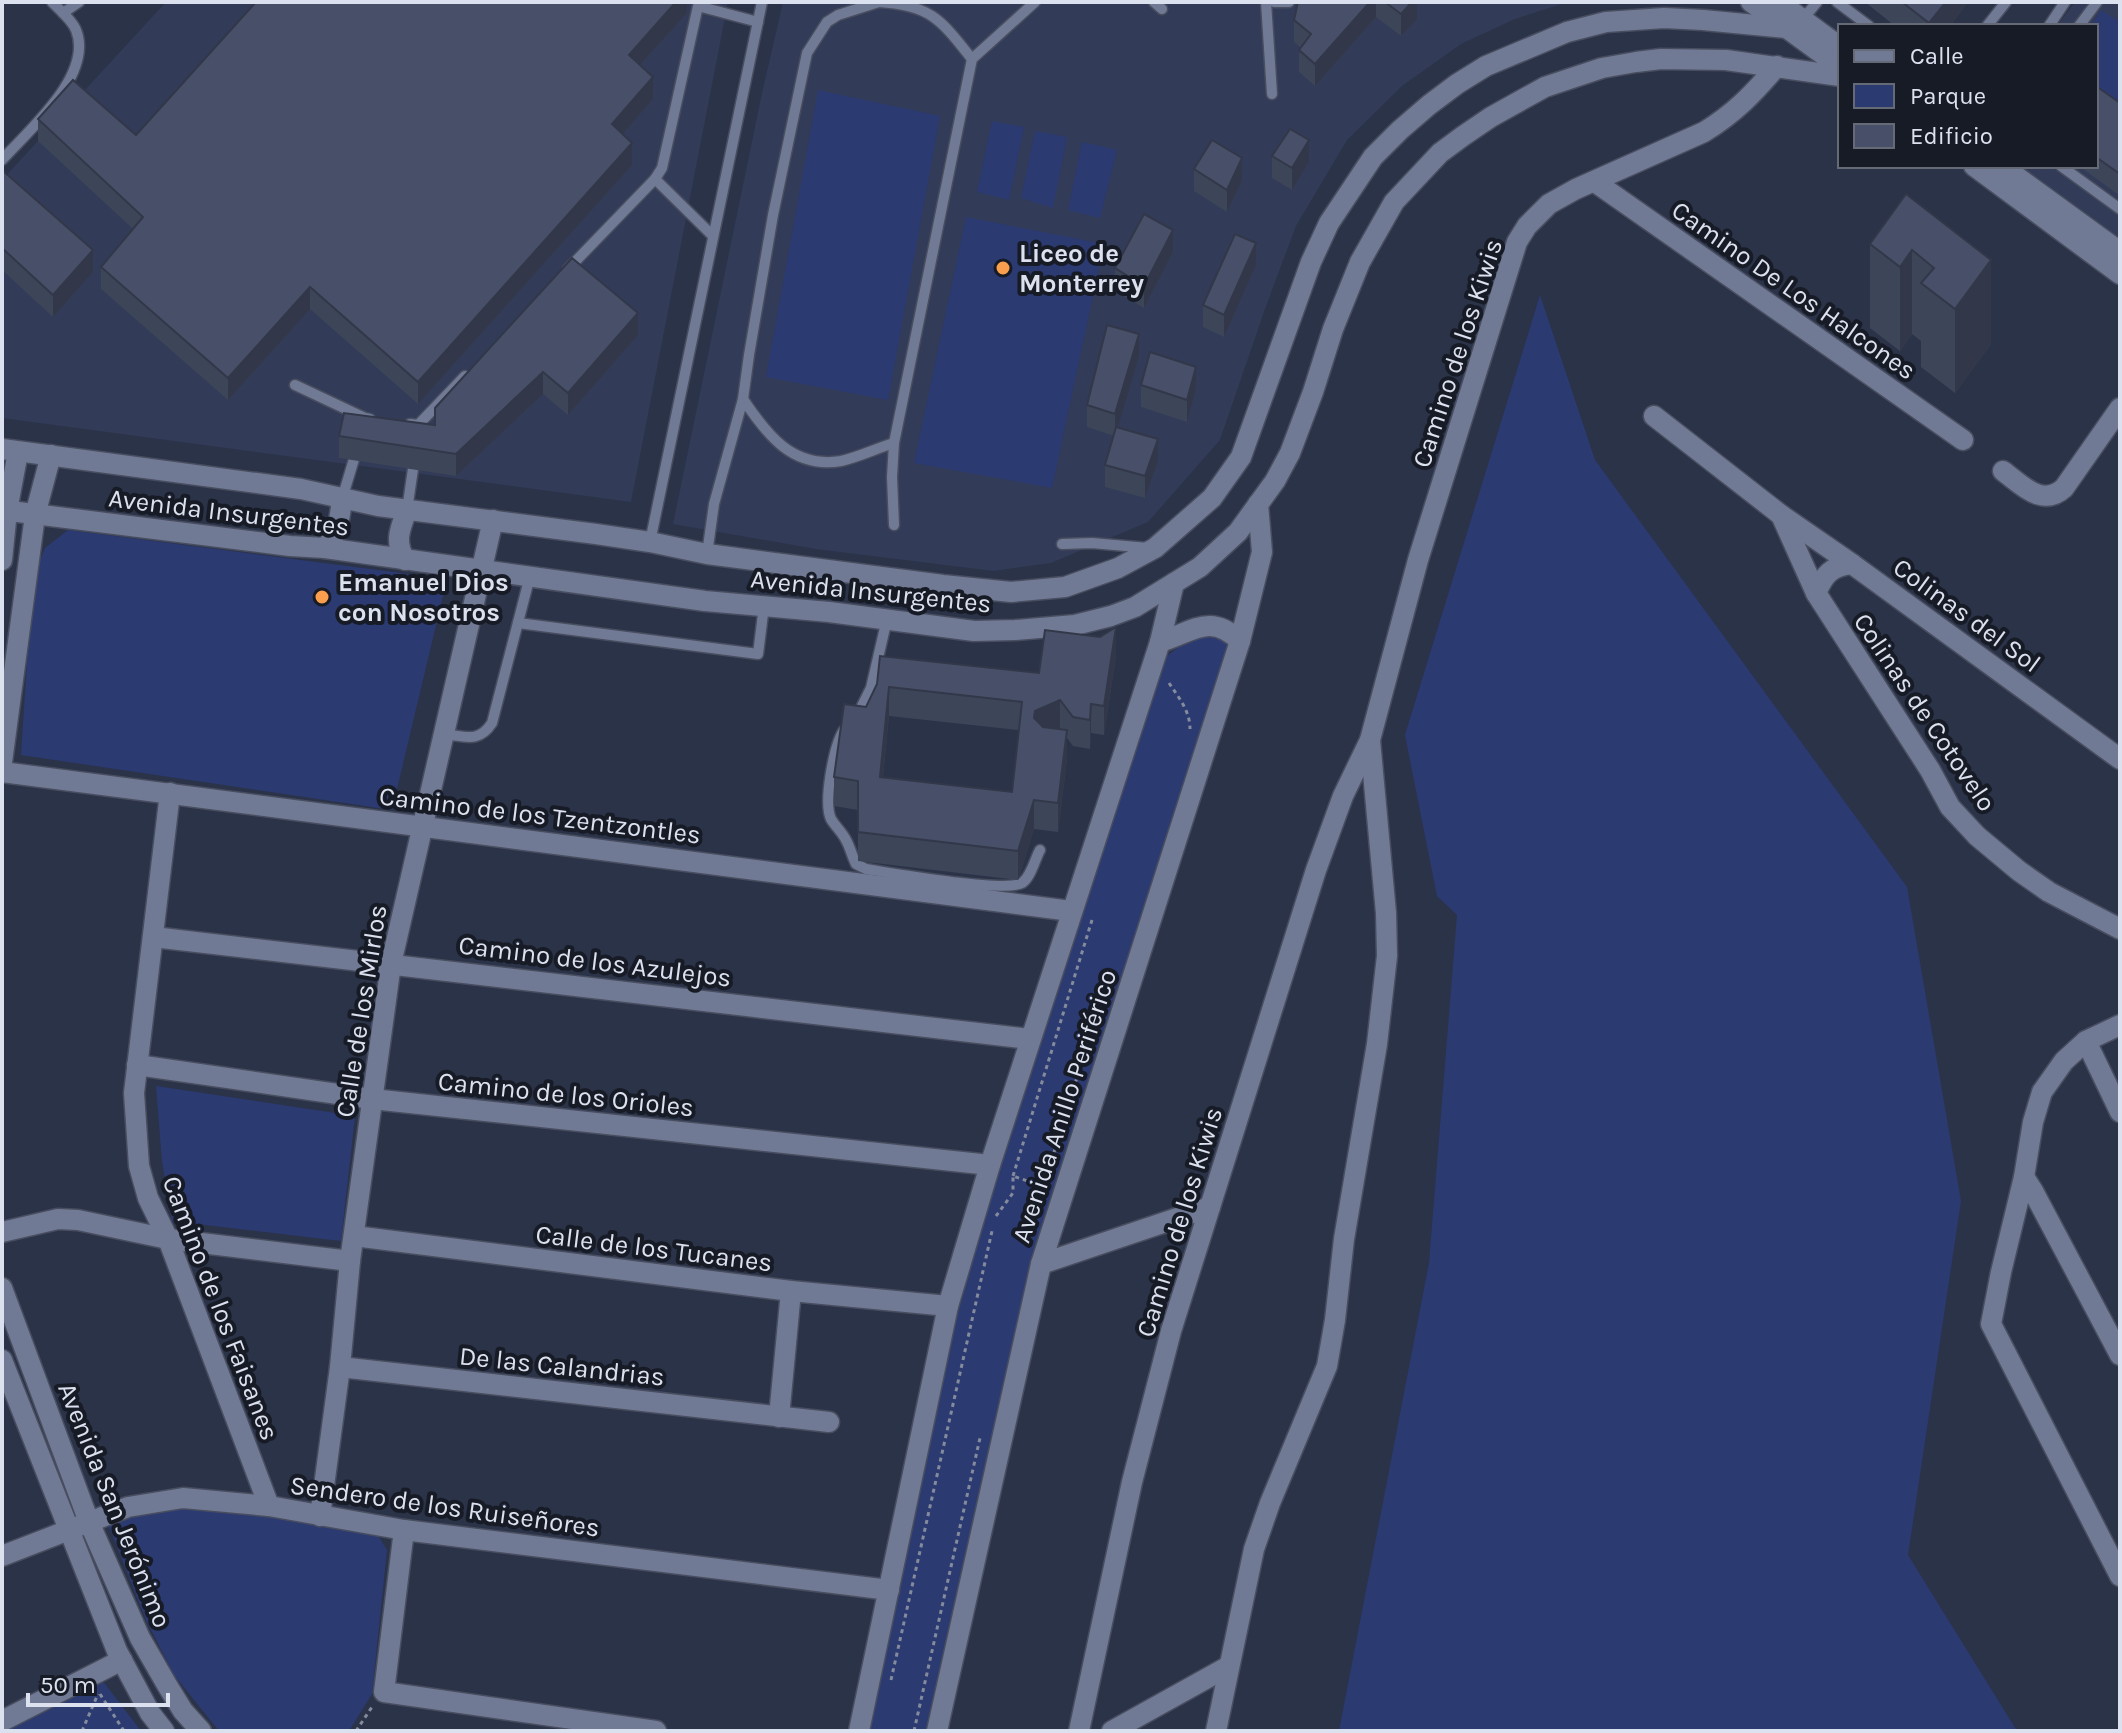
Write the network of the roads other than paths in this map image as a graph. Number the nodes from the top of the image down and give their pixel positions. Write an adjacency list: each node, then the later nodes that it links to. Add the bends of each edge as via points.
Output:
1 (52, 2): 18 (lane)
2 (79, 2): 18 (lane)
3 (762, 2): 19 (lane)
4 (879, 2): 27 (lane, via 916,7 936,18); 45 (lane, via 827,22 807,53)
5 (1035, 2): 27 (lane)
6 (1266, 2): 31 (lane)
7 (1274, 2): 8 (lane)
8 (1289, 2)
9 (1615, 2): 20 (street)
10 (1751, 2): 21 (street)
11 (1779, 2): 21 (street)
12 (1817, 2): 21 (lane)
13 (1837, 2): 22 (lane)
14 (2006, 2): 23 (lane)
15 (2065, 2): 24 (lane)
16 (2097, 2): 25 (lane)
17 (698, 4): 19 (lane); 36 (lane, via 662,168)
18 (63, 13): 32 (lane, via 76,28 79,42 74,70)
19 (758, 22): 39 (lane)
20 (1606, 22): 21 (street, Avenida Insurgentes, via 1664,18); 68 (street, Avenida Insurgentes, via 1567,32 1486,66 1429,105 1373,157 1329,223 1311,262 1241,457 1212,498)
21 (1795, 24): 26 (street); 28 (street)
22 (1866, 24)
23 (1989, 24)
24 (2050, 24)
25 (2080, 24)
26 (1838, 46)
27 (972, 59): 51 (lane)
28 (1838, 65)
29 (1777, 66): 30 (street, Avenida Insurgentes); 37 (street, Camino de los Kiwis, via 1722,121); 58 (street, Avenida Insurgentes, via 1695,58 1602,68 1518,101 1440,153 1394,202 1360,262 1290,453)
30 (1838, 76)
31 (1272, 94)
32 (2, 160)
33 (1977, 168): 41 (street)
34 (2005, 168): 40 (street)
35 (2064, 168): 38 (lane)
36 (655, 179): 39 (lane); 42 (lane)
37 (1595, 182): 50 (street, Camino De Los Halcones); 83 (street, Camino de los Kiwis, via 1549,204 1517,242 1418,560)
38 (2120, 209)
39 (713, 236): 65 (lane)
40 (2120, 252)
41 (2120, 274)
42 (559, 279)
43 (472, 368): 49 (lane, via 418,430)
44 (295, 385): 48 (lane, via 364,423)
45 (743, 399): 51 (lane, via 769,436 802,458 844,460); 69 (lane, via 714,504)
46 (2120, 408): 56 (street, via 2057,494 2047,497 2031,491)
47 (1654, 416): 62 (street, Colinas del Sol)
48 (378, 420)
49 (405, 423)
50 (1963, 440)
51 (894, 443): 64 (lane)
52 (10, 450): 53 (street, Avenida Insurgentes); 60 (street)
53 (51, 455): 57 (street, Avenida Insurgentes); 61 (street)
54 (354, 459): 57 (lane)
55 (413, 469): 59 (lane)
56 (2003, 471)
57 (342, 499): 59 (street, Avenida Insurgentes); 67 (street, via 337,529)
58 (1258, 504): 75 (street, Avenida Insurgentes, via 1220,551); 80 (street, Avenida Anillo Periférico, via 1262,552)
59 (407, 510): 63 (street, Avenida Insurgentes); 71 (street, via 397,542)
60 (5, 511): 61 (street, Avenida Insurgentes); 70 (street)
61 (35, 515): 67 (street, Avenida Insurgentes); 85 (street)
62 (1781, 515): 72 (street, Colinas del Sol); 76 (street, Colinas de Cotovelo)
63 (493, 520): 65 (street, Avenida Insurgentes); 73 (street, Calle de los Mirlos)
64 (894, 525)
65 (650, 542): 69 (street, Avenida Insurgentes)
66 (1062, 544): 68 (lane)
67 (325, 548): 71 (street, Avenida Insurgentes)
68 (1155, 548): 69 (street, Avenida Insurgentes, via 1065,587 1011,592)
69 (707, 554)
70 (2, 560)
71 (405, 560): 73 (street, Avenida Insurgentes)
72 (1852, 564): 76 (street, via 1829,571); 84 (street, Colinas del Sol)
73 (481, 569): 74 (street, Avenida Insurgentes); 82 (street, Calle de los Mirlos)
74 (530, 576): 77 (street, Avenida Insurgentes); 79 (lane)
75 (1174, 583): 78 (street, Avenida Insurgentes, via 1135,607 1075,625 974,631); 81 (street, Avenida Anillo Periférico)
76 (1816, 593): 91 (street, Colinas de Cotovelo, via 1950,807 1994,853 2049,892)
77 (764, 606): 78 (street, Avenida Insurgentes); 79 (lane, via 758,654)
78 (887, 619): 89 (lane, via 871,688 840,738 828,797 830,818 856,864 1008,886 1022,883)
79 (518, 623): 82 (lane, via 486,733 475,738)
80 (1240, 641): 81 (street, via 1222,627 1205,625); 107 (street, Avenida Anillo Periférico)
81 (1160, 642): 90 (street, Avenida Anillo Periférico)
82 (443, 734): 88 (street, Calle de los Mirlos)
83 (1370, 740): 102 (street, Camino de los Kiwis, via 1316,870); 124 (street, Camino de los Kiwis, via 1387,956 1335,1320 1327,1366 1254,1549)
84 (2120, 759)
85 (2, 762)
86 (2, 772): 87 (street, Camino de los Tzentzontles)
87 (170, 793): 88 (street, Camino de los Tzentzontles); 92 (street, Camino de los Faisanes)
88 (421, 826): 90 (street, Camino de los Tzentzontles); 93 (street, Calle de los Mirlos)
89 (1040, 850)
90 (1071, 911): 95 (street, Avenida Anillo Periférico)
91 (2120, 929)
92 (153, 937): 93 (street, Camino de los Azulejos); 97 (street, Camino de los Faisanes)
93 (391, 964): 95 (street, Camino de los Azulejos); 98 (street, Calle de los Mirlos)
94 (2120, 1025): 96 (street)
95 (1030, 1039): 100 (street, Avenida Anillo Periférico)
96 (2086, 1041): 99 (street); 101 (street, via 2042,1092)
97 (137, 1065): 98 (street, Camino de los Orioles); 105 (street, Camino de los Faisanes, via 139,1166)
98 (372, 1099): 100 (street, Camino de los Orioles); 104 (street, Calle de los Mirlos)
99 (2120, 1112)
100 (990, 1165): 110 (street, Avenida Anillo Periférico)
101 (2024, 1177): 111 (street); 121 (street, via 1991,1324)
102 (1210, 1207): 107 (street); 131 (street, Camino de los Kiwis, via 1132,1482)
103 (2, 1232): 105 (street, via 58,1219)
104 (354, 1236): 106 (street, Calle de los Mirlos); 109 (street, Calle de los Tucanes)
105 (168, 1239): 106 (street); 116 (street, Camino de los Faisanes)
106 (350, 1261): 113 (street, Calle de los Mirlos)
107 (1041, 1264): 130 (street, Avenida Anillo Periférico)
108 (2, 1288): 118 (street, Avenida San Jerónimo)
109 (791, 1291): 110 (street, Calle de los Tucanes); 114 (street)
110 (948, 1306): 122 (street, Avenida Anillo Periférico)
111 (2120, 1355)
112 (2, 1360): 118 (street, Avenida San Jerónimo)
113 (340, 1367): 114 (street, De las Calandrias); 117 (street, Calle de los Mirlos)
114 (779, 1417): 115 (street, De las Calandrias)
115 (829, 1422)
116 (269, 1506): 117 (street, Sendero de los Ruiseñores); 118 (street, Sendero de los Ruiseñores, via 183,1498 128,1507)
117 (320, 1516): 119 (street, Sendero de los Ruiseñores)
118 (79, 1526): 120 (street, Sendero de los Ruiseñores); 123 (street, Avenida San Jerónimo); 127 (street, Avenida San Jerónimo, via 153,1662)
119 (404, 1530): 122 (street, Sendero de los Ruiseñores); 128 (street, via 384,1692)
120 (2, 1556)
121 (2120, 1576)
122 (889, 1590): 129 (street, Avenida Anillo Periférico)
123 (122, 1660): 125 (street); 126 (street, Avenida San Jerónimo)
124 (1229, 1666): 132 (street); 133 (street, Camino de los Kiwis)
125 (2, 1721)
126 (164, 1731)
127 (201, 1731)
128 (656, 1731)
129 (859, 1731)
130 (937, 1731)
131 (1079, 1731)
132 (1112, 1731)
133 (1216, 1731)

